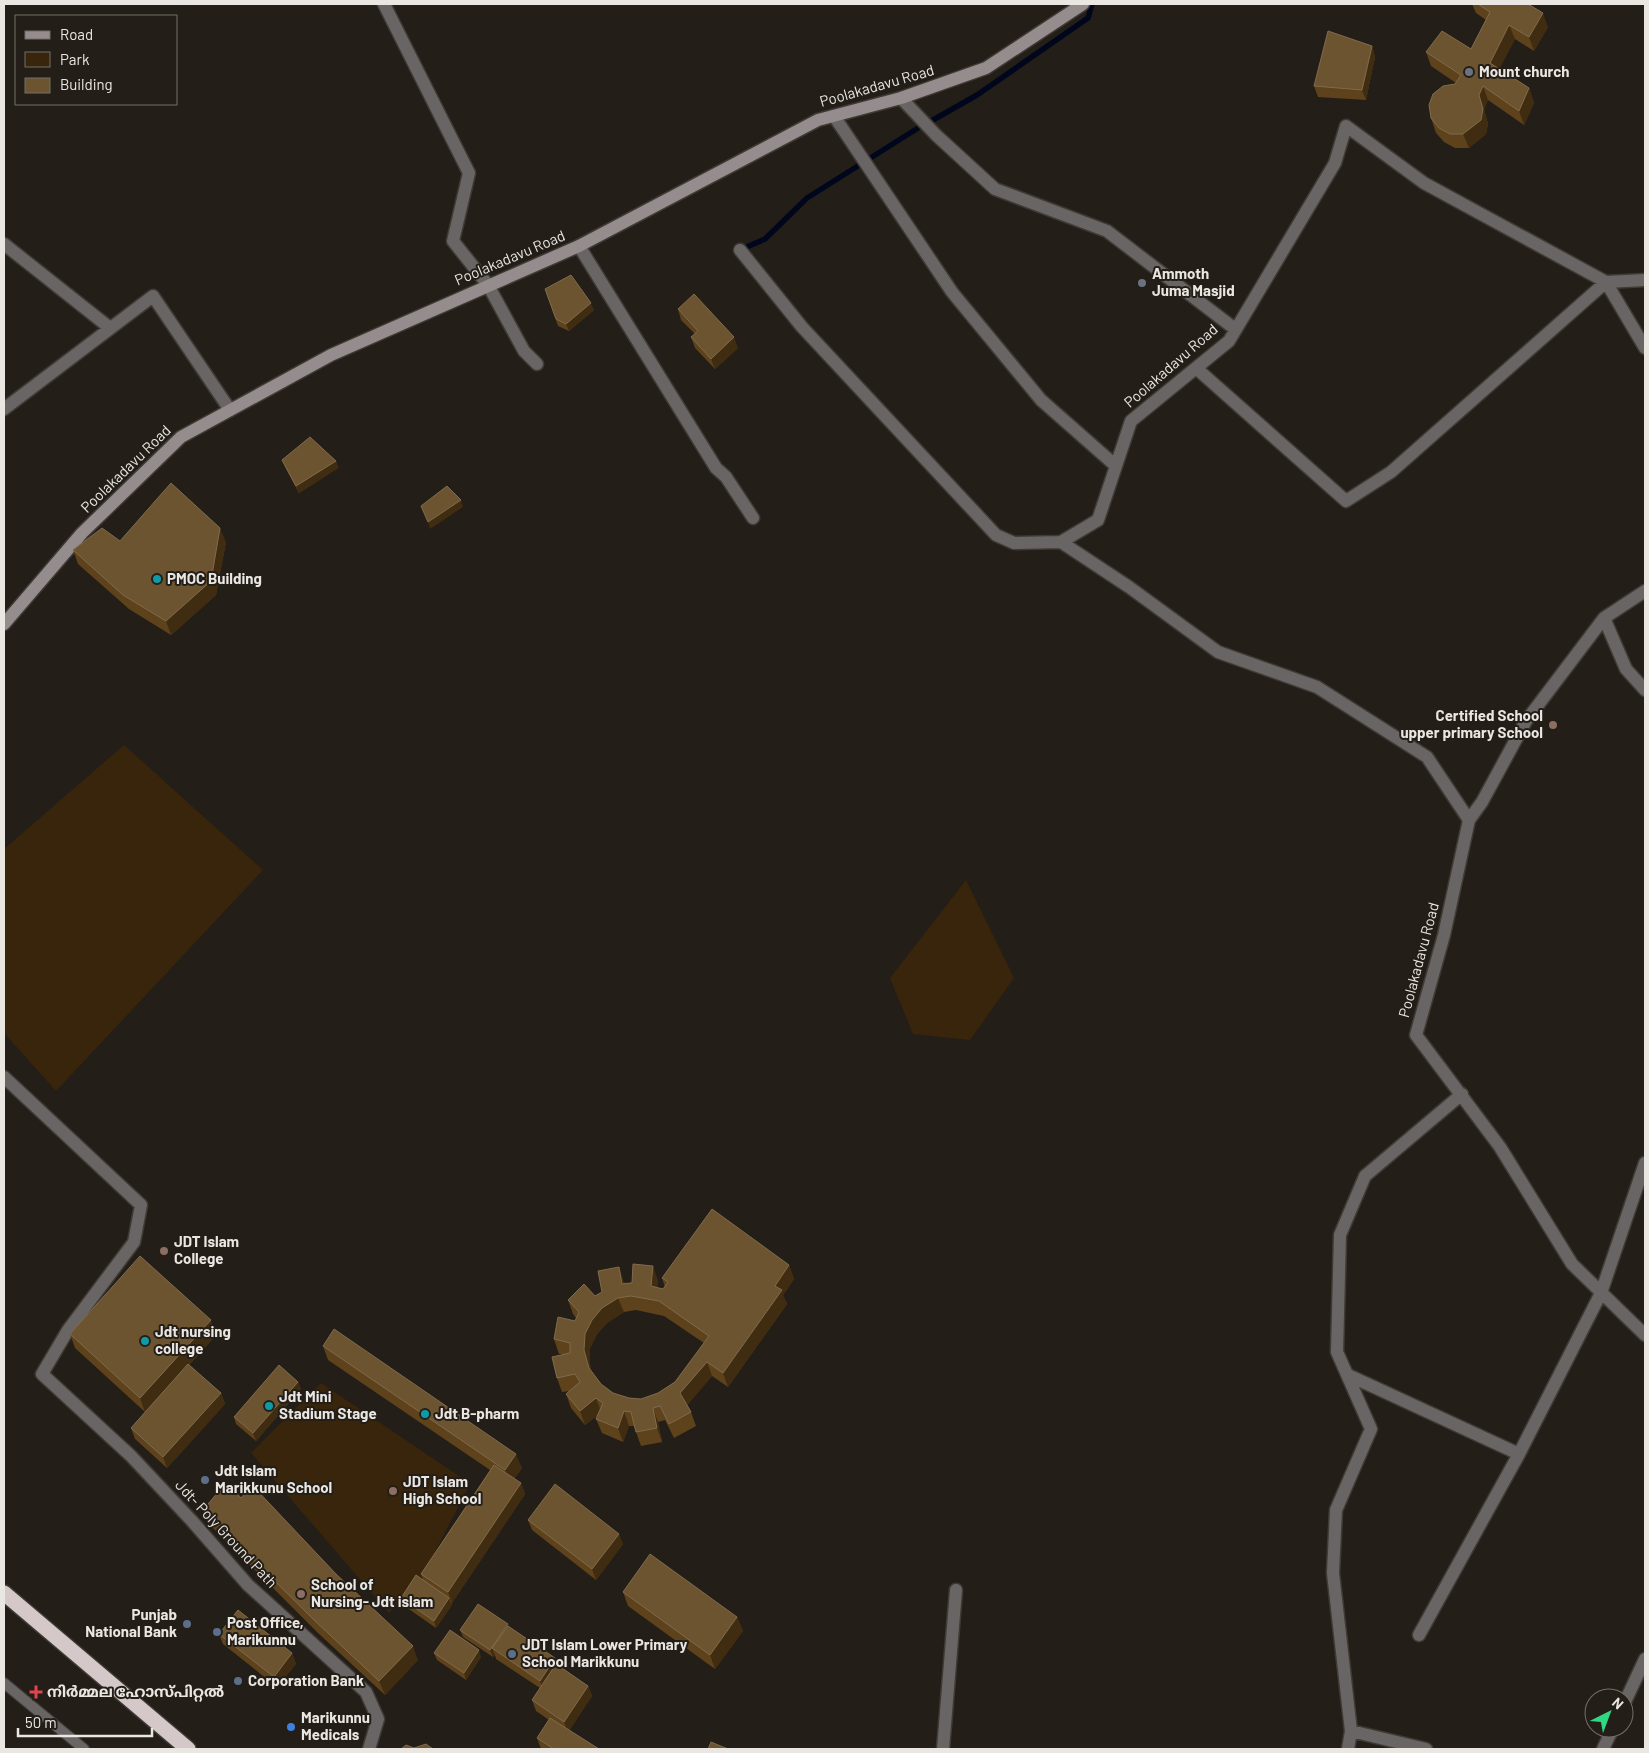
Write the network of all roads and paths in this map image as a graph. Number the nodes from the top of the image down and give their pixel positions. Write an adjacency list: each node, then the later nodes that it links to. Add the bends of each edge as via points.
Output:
1 (384, 4): 10 (street, via 469,173 453,241)
2 (1083, 4): 3 (street, Poolakadavu Road, via 986,68)
3 (901, 98): 4 (street, Poolakadavu Road); 12 (street, via 936,136 995,189 1108,231)
4 (834, 116): 6 (street, Poolakadavu Road, via 818,120); 18 (street, via 952,292 1042,400)
5 (4, 244): 11 (street)
6 (579, 246): 10 (street, Poolakadavu Road); 19 (street, via 716,468 726,477)
7 (740, 250): 20 (street, via 802,327 996,535 1014,543)
8 (1645, 280): 9 (street)
9 (1606, 282): 12 (street, Poolakadavu Road, via 1424,182 1346,126 1335,163); 13 (street); 15 (street, via 1391,472 1346,501)
10 (488, 284): 14 (street, via 524,350); 17 (street, Poolakadavu Road, via 331,355)
11 (110, 328): 16 (street); 17 (street, via 153,296)
12 (1234, 329): 15 (street, Poolakadavu Road, via 1229,341)
13 (1645, 348)
14 (537, 364)
15 (1196, 368): 18 (street, Poolakadavu Road, via 1131,421)
16 (4, 408)
17 (230, 410): 23 (street, Poolakadavu Road, via 181,437 82,533)
18 (1116, 466): 20 (street, Poolakadavu Road, via 1098,520)
19 (753, 518)
20 (1061, 542): 25 (street, via 1218,652 1317,687 1427,757)
21 (1645, 591): 22 (street, Poolakadavu Road)
22 (1604, 618): 24 (street, via 1626,669); 25 (street, Poolakadavu Road, via 1526,721)
23 (4, 624)
24 (1645, 690)
25 (1469, 820): 27 (street, Poolakadavu Road, via 1444,935 1416,1034)
26 (4, 1077): 42 (street, Jdt- Poly Ground Path, via 141,1205 134,1242 68,1330 42,1374 131,1456 248,1585 366,1692 378,1719)
27 (1462, 1094): 29 (street, via 1500,1147 1572,1264); 31 (street, via 1365,1176 1340,1234 1337,1352)
28 (1645, 1163): 29 (street)
29 (1601, 1293): 30 (street); 32 (street)
30 (1645, 1335)
31 (1348, 1376): 32 (street); 39 (street, via 1371,1430 1336,1510 1333,1573)
32 (1520, 1454): 35 (street)
33 (956, 1590): 43 (street)
34 (4, 1593): 41 (highway)
35 (1419, 1634)
36 (1645, 1659): 38 (street)
37 (4, 1684): 40 (lane)
38 (1631, 1688)
39 (1351, 1731): 44 (street); 45 (street)
40 (84, 1749)
41 (188, 1749)
42 (369, 1749)
43 (943, 1749)
44 (1348, 1749)
45 (1426, 1749)

